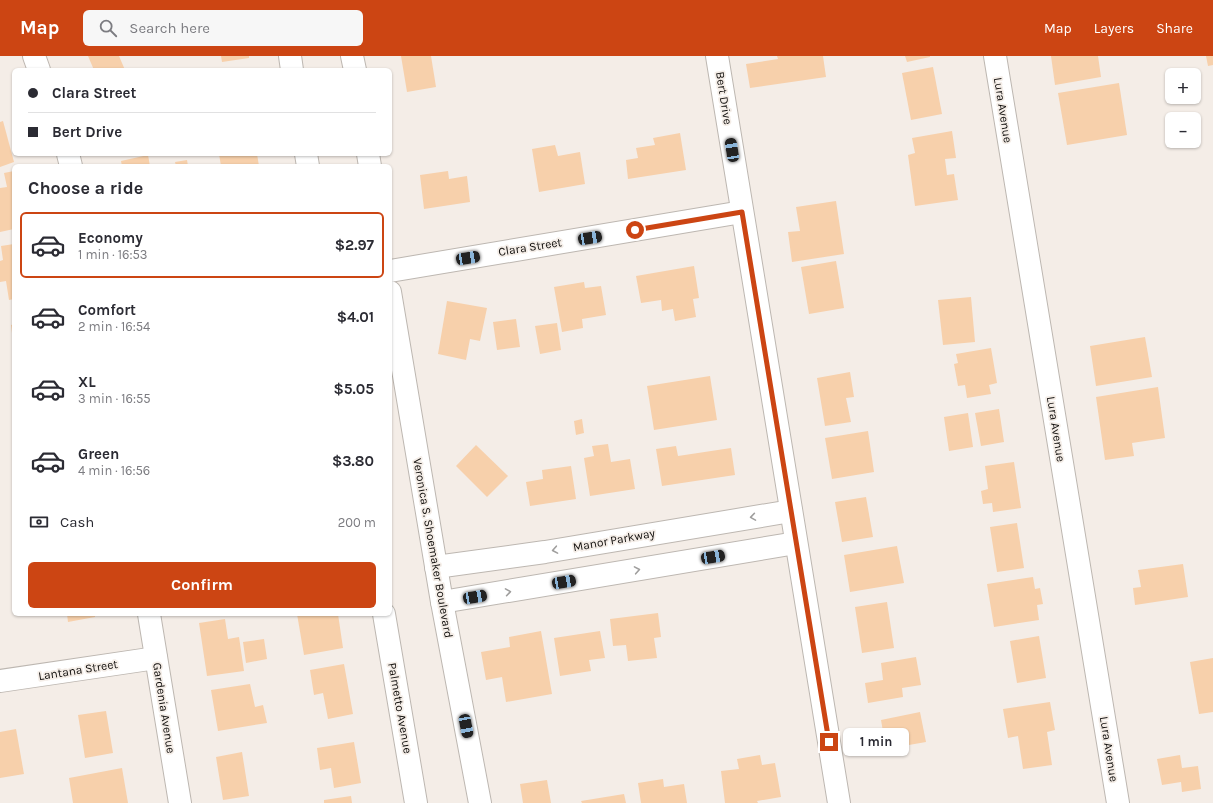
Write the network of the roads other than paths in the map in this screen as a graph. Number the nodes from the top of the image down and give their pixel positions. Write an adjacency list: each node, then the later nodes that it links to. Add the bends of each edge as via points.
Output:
1 (34, 56): 6 (street)
2 (290, 56): 7 (street)
3 (352, 56): 8 (street)
4 (717, 56): 9 (street, Bert Drive)
5 (995, 56): 24 (street, Lura Avenue)
6 (38, 68)
7 (292, 68)
8 (355, 68)
9 (742, 212): 10 (street, Clara Street); 12 (street, Bert Drive)
10 (392, 271)
11 (392, 304): 14 (street, Veronica S. Shoemaker Boulevard)
12 (791, 511): 13 (street, Bert Drive); 14 (street, Manor Parkway, one-way to 14, via 545,552)
13 (796, 544): 15 (street, one-way to 13); 23 (street, Bert Drive)
14 (436, 567): 15 (street, Veronica S. Shoemaker Boulevard)
15 (442, 602): 22 (street, Veronica S. Shoemaker Boulevard)
16 (149, 616): 18 (street, Gardenia Avenue)
17 (384, 616): 21 (street, Palmetto Avenue)
18 (156, 658): 19 (street, Lantana Street); 20 (street, Gardenia Avenue)
19 (0, 681)
20 (180, 803)
21 (416, 803)
22 (480, 803)
23 (839, 803)
24 (1118, 803)

